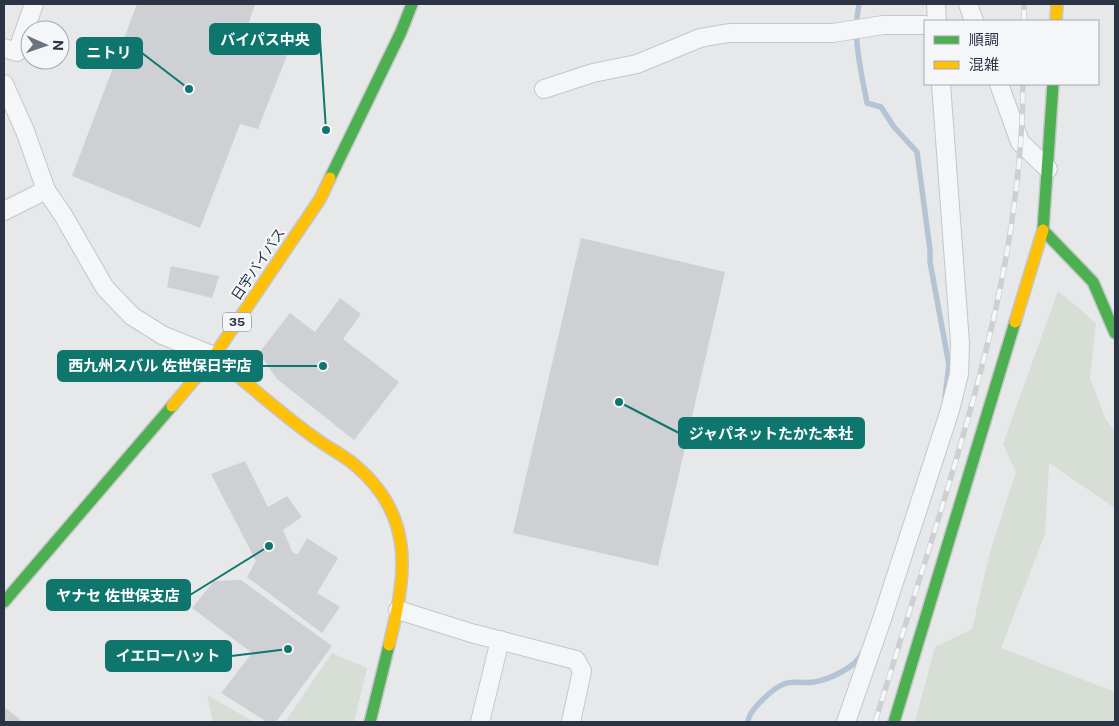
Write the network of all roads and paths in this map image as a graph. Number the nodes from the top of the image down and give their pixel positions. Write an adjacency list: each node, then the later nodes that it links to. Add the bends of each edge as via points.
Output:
1 (34, 4): 10 (street, via 17,52)
2 (412, 4): 21 (main road, 日宇バイパス / 35, via 320,199)
3 (936, 4): 6 (street)
4 (968, 4): 7 (street)
5 (1056, 4): 8 (main road)
6 (937, 20)
7 (974, 20)
8 (1056, 20)
9 (924, 25): 15 (street, via 856,28 833,33 719,34 700,38 637,64 587,74)
10 (4, 48)
11 (4, 84): 17 (street)
12 (941, 85): 28 (street, via 960,343 959,374 918,511)
13 (999, 85): 16 (street, via 1020,142)
14 (1053, 85): 16 (main road)
15 (544, 89)
16 (1048, 169): 19 (main road)
17 (46, 190): 18 (street); 21 (street, via 106,288 132,316 162,335)
18 (4, 211)
19 (1043, 230): 20 (main road, via 1092,282); 29 (main road)
20 (1115, 333)
21 (214, 356): 22 (main road, 日宇バイパス / 35); 23 (main road, via 314,438 356,466 386,498 397,524 404,559)
22 (4, 602)
23 (398, 610): 24 (street); 25 (main road)
24 (500, 640): 26 (street); 27 (street, via 576,660 582,671)
25 (370, 722)
26 (480, 722)
27 (571, 722)
28 (846, 722)
29 (894, 722)

